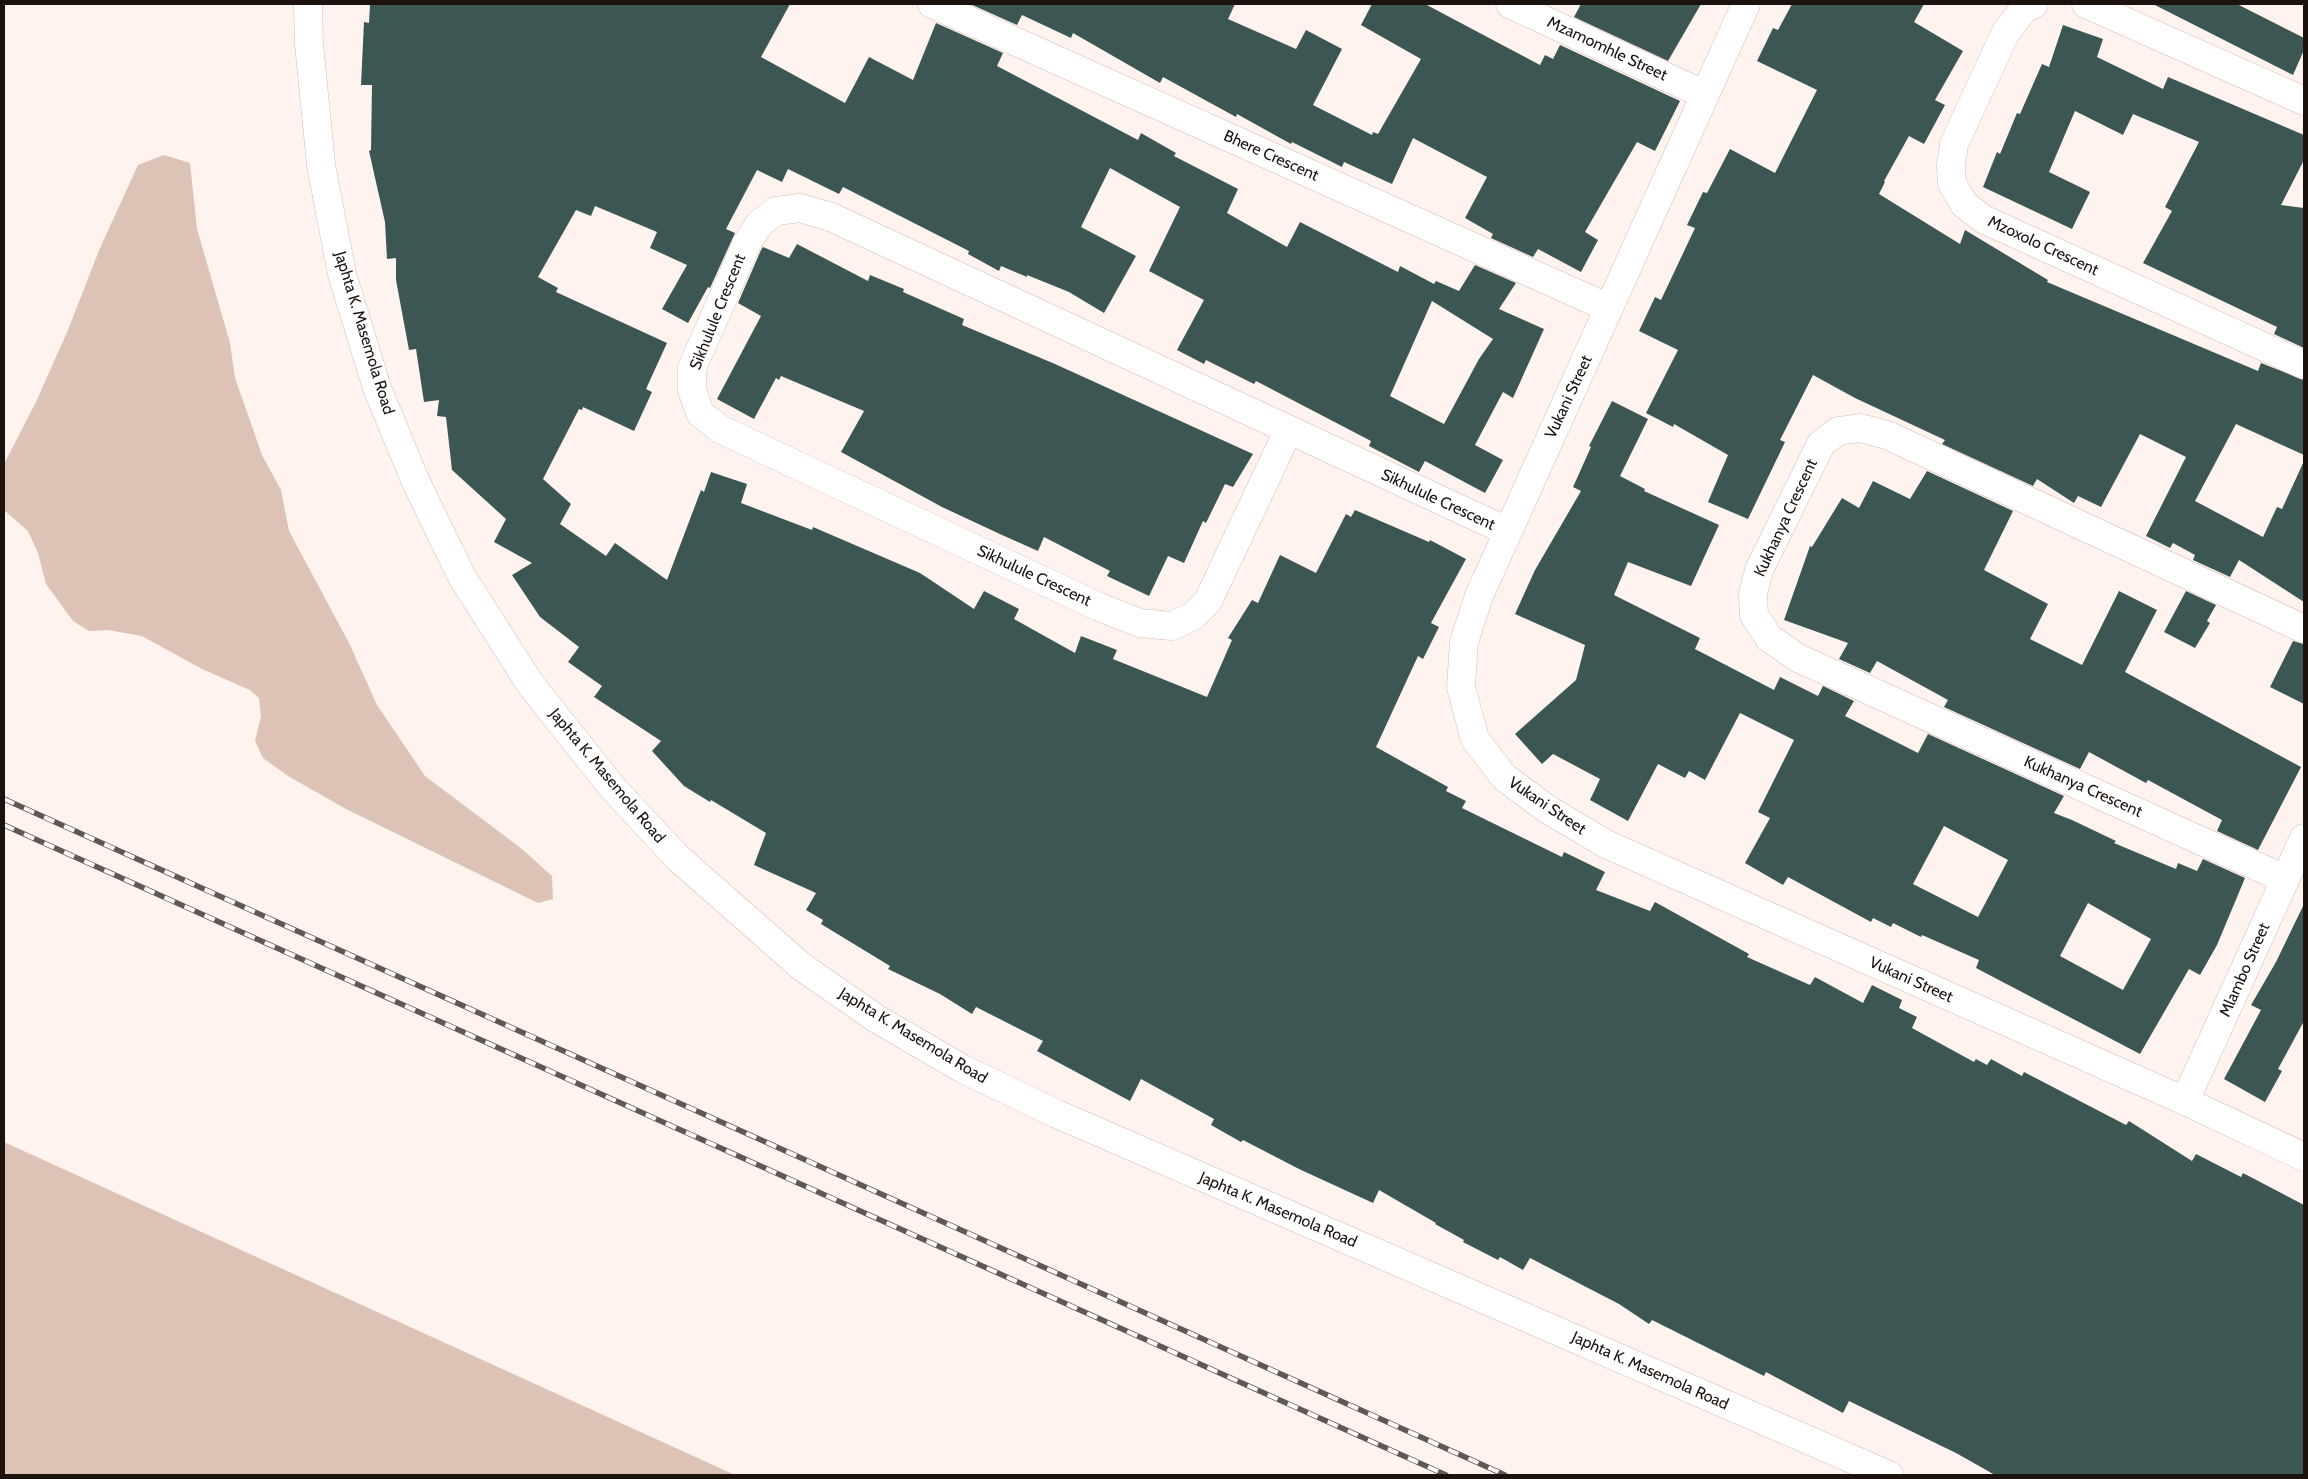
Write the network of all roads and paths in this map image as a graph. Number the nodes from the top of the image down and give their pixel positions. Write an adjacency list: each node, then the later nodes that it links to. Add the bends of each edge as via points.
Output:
1 (308, 4): 18 (street, Japhta K. Masemola Road, via 308,44 321,165 342,274 377,388 415,480 462,577 531,685 612,787 678,858 802,967 877,1019 963,1069 1057,1114)
2 (932, 4): 9 (street, Bhere Crescent)
3 (1510, 4): 7 (street, Mzamomhle Street)
4 (1746, 4): 7 (street, Vukani Street)
5 (2034, 4): 10 (street, Mzoxolo Crescent, via 2024,9 2006,32 1954,144 1952,184 1964,204 1983,219)
6 (2086, 4): 8 (street)
7 (1705, 95): 9 (street, Vukani Street)
8 (2304, 101)
9 (1610, 308): 12 (street, Vukani Street)
10 (2304, 365)
11 (1288, 431): 11 (street, Sikhulule Crescent, via 831,217 800,208 776,211 760,223 747,243 692,368 692,390 700,413 720,429 1099,607 1140,623 1172,626 1192,616 1208,601); 12 (street, Sikhulule Crescent)
12 (1507, 531): 16 (street, Vukani Street, via 1479,596 1464,642 1462,687 1475,739 1504,777 1547,810 1606,844)
13 (2304, 629): 15 (street, Kukhanya Crescent, via 1887,435 1860,428 1838,431 1821,444 1759,570 1753,594 1754,615 1769,638 1798,658)
14 (2304, 838): 15 (street, Mlambo Street)
15 (2286, 879): 16 (street, Mlambo Street)
16 (2186, 1101): 17 (street, Vukani Street)
17 (2304, 1157)
18 (1889, 1475)

